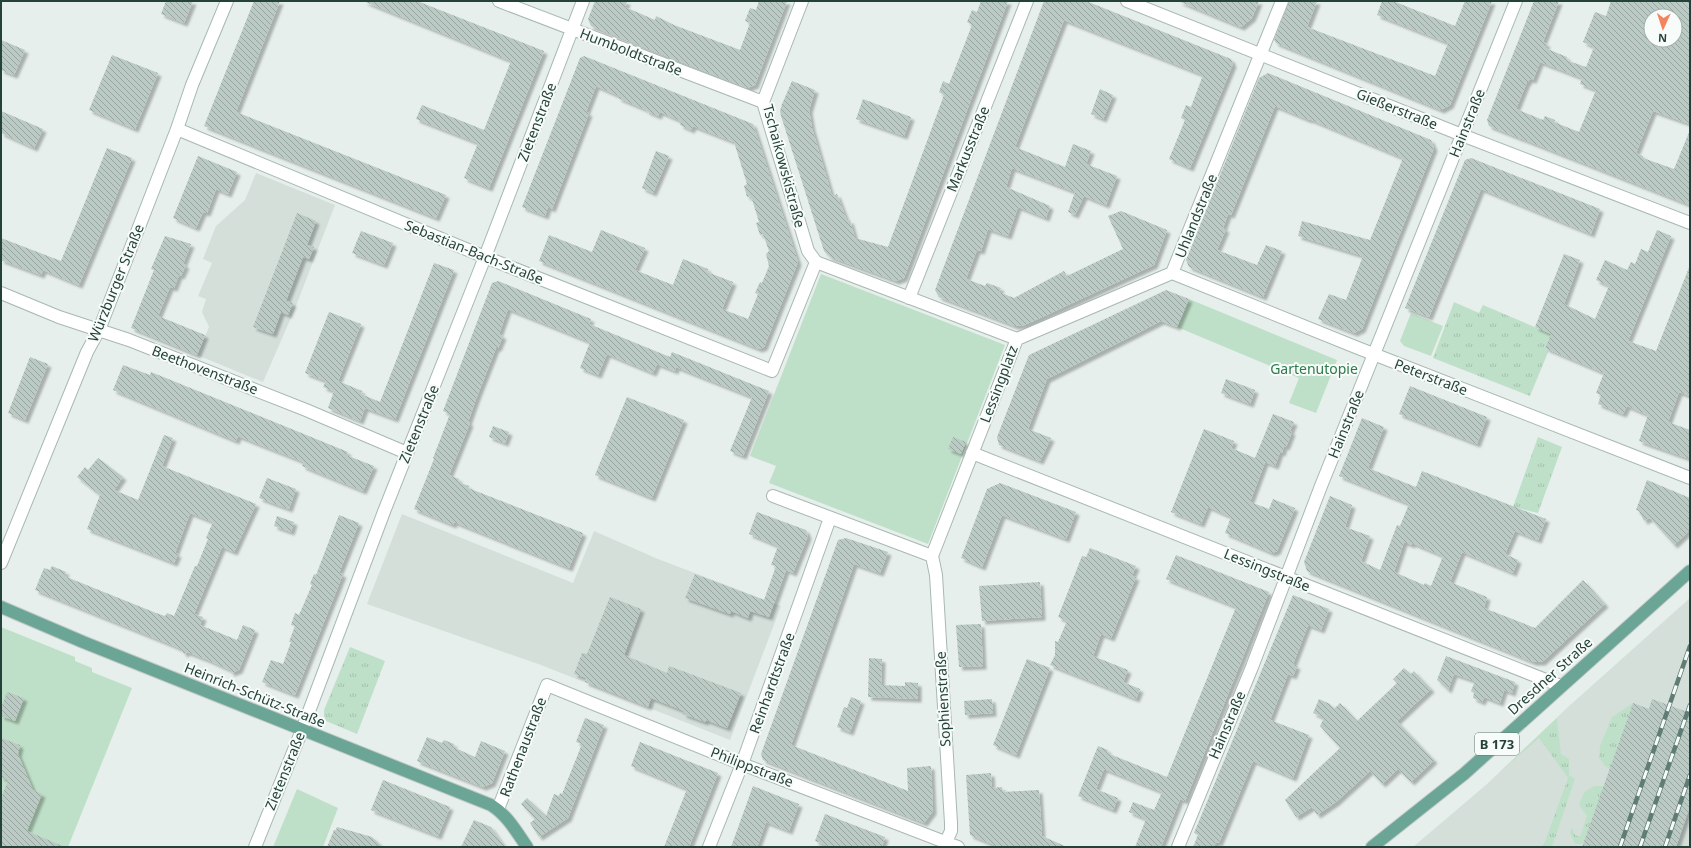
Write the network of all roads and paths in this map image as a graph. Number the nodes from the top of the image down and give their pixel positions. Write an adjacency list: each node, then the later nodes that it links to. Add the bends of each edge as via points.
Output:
1 (227, 1): 12 (street, Würzburger Straße, via 192,85)
2 (499, 1): 9 (street, Humboldtstraße)
3 (583, 1): 9 (street, Zietenstraße)
4 (802, 1): 11 (street, Tschaikowskistraße)
5 (1027, 1): 19 (street, Markusstraße)
6 (1127, 1): 10 (street, Gießerstraße)
7 (1282, 1): 10 (street, Uhlandstraße)
8 (1516, 1): 13 (street, Hainstraße)
9 (573, 29): 11 (street, Humboldtstraße); 15 (street, Zietenstraße)
10 (1261, 54): 13 (street, Gießerstraße); 17 (street, Uhlandstraße)
11 (764, 102): 16 (street, Tschaikowskistraße, via 808,251)
12 (177, 129): 15 (street, Sebastian-Bach-Straße); 20 (street, Würzburger Straße)
13 (1462, 135): 14 (street, Gießerstraße); 22 (street, Hainstraße)
14 (1690, 223)
15 (485, 257): 16 (street, Sebastian-Bach-Straße, via 772,371); 23 (street, Zietenstraße)
16 (816, 262): 19 (street, Lessingplatz)
17 (1172, 273): 21 (street, Uhlandstraße); 22 (street, Peterstraße)
18 (1, 294): 20 (street, Beethovenstraße)
19 (909, 298): 21 (street, Lessingplatz)
20 (99, 330): 23 (street, Beethovenstraße, via 306,410); 29 (street, Würzburger Straße, via 87,352)
21 (1016, 340): 24 (street, Lessingplatz)
22 (1374, 355): 25 (street, Peterstraße); 31 (street, Hainstraße)
23 (407, 453): 35 (street, Zietenstraße)
24 (972, 453): 28 (street, Lessingplatz); 31 (street, Lessingstraße)
25 (1690, 478)
26 (773, 496): 27 (street)
27 (830, 518): 28 (street); 36 (street, Reinhardtstraße)
28 (932, 556): 38 (street, Sophienstraße, via 936,575 951,823 951,831)
29 (1, 563)
30 (1690, 571): 34 (main road, Dresdner Straße / B 173)
31 (1287, 578): 34 (street, Lessingstraße); 43 (street, Hainstraße)
32 (1, 607): 35 (main road, Heinrich-Schütz-Straße)
33 (547, 685): 36 (street, Philippstraße); 37 (street, Rathenaustraße)
34 (1561, 686): 44 (main road, Dresdner Straße / B 173, via 1464,774)
35 (302, 730): 37 (main road, Heinrich-Schütz-Straße); 39 (street, Zietenstraße)
36 (742, 764): 38 (street, Philippstraße); 41 (street, Reinhardtstraße)
37 (498, 810): 40 (main road)
38 (946, 842): 42 (street, Philippstraße)
39 (255, 847)
40 (527, 847)
41 (709, 847)
42 (958, 847)
43 (1178, 847)
44 (1372, 847)

